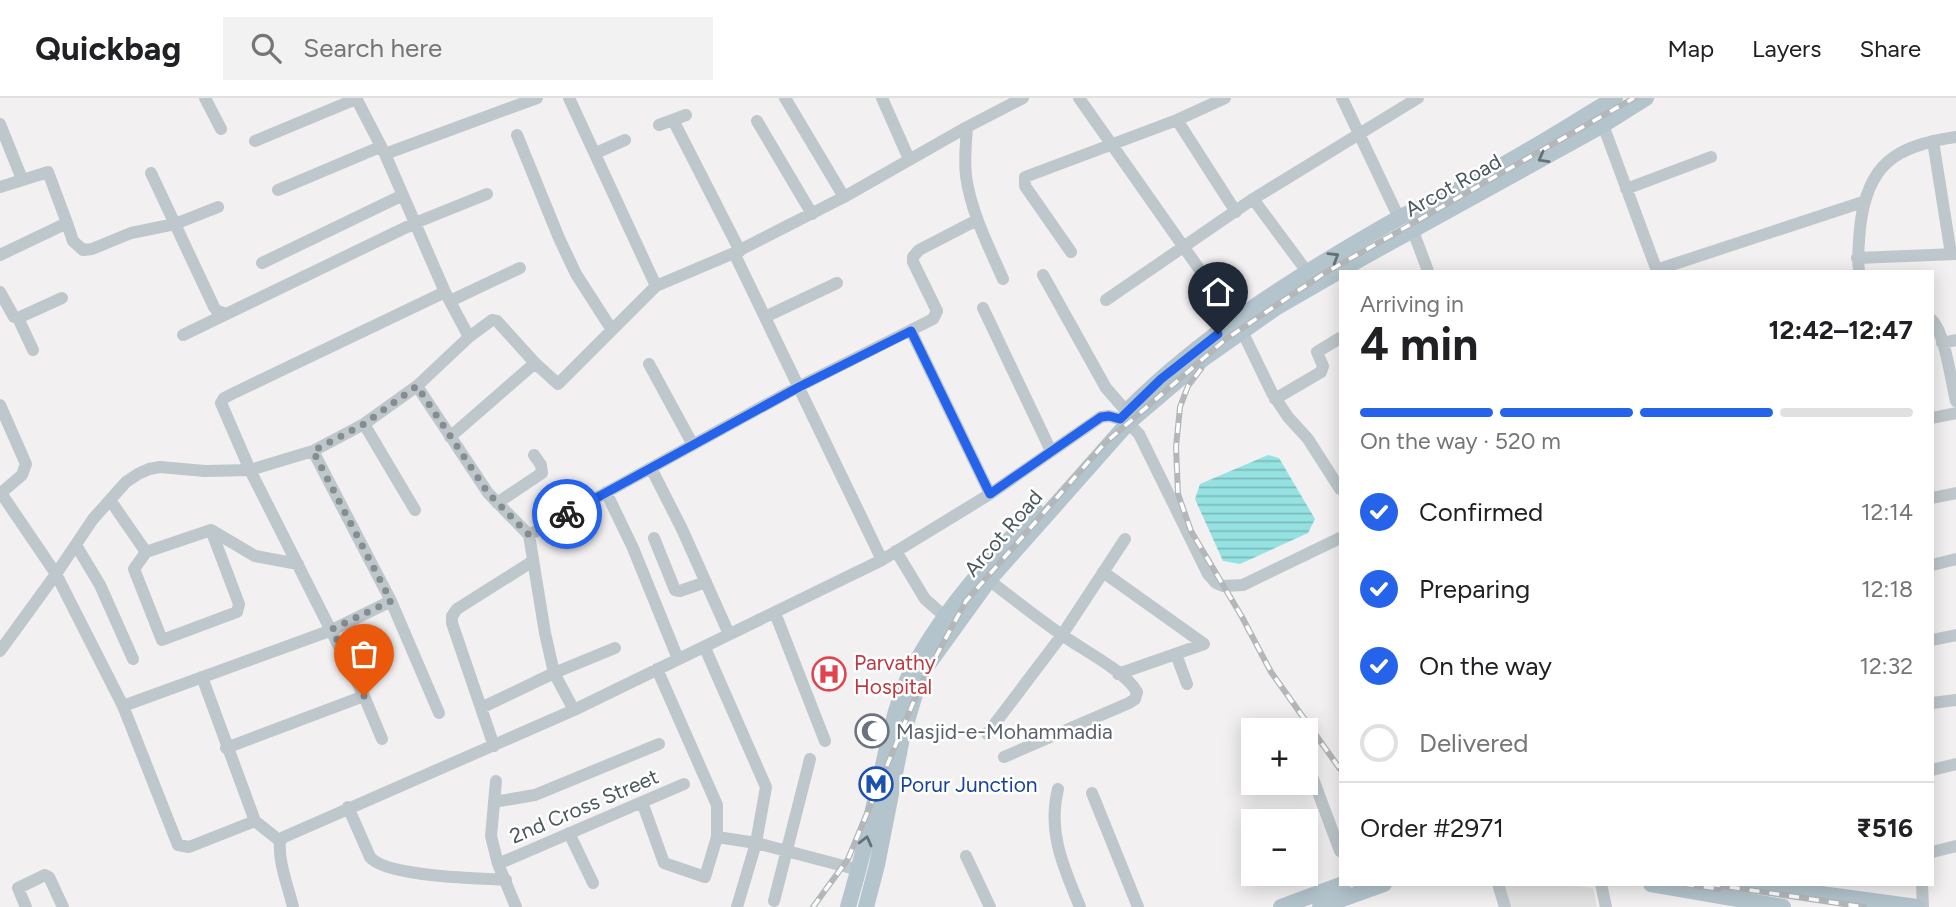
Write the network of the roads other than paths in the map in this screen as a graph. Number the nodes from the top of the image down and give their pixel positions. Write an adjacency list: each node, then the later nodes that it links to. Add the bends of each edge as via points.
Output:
1 (205, 98): 22 (street)
2 (537, 98): 30 (street)
3 (569, 98): 31 (street)
4 (785, 98): 41 (street)
5 (882, 98): 33 (street)
6 (1023, 98): 21 (street)
7 (1079, 98): 29 (street)
8 (1225, 98): 16 (street)
9 (1342, 98): 23 (street)
10 (1418, 98): 23 (street)
11 (1615, 98): 47 (main road, Arcot Road, via 1459,189)
12 (1646, 98): 20 (main road, Arcot Road)
13 (356, 99): 27 (street); 30 (street)
14 (686, 115): 15 (street)
15 (673, 120): 19 (street); 54 (street)
16 (1177, 120): 29 (street); 45 (street)
17 (757, 121): 46 (street)
18 (0, 124): 35 (street)
19 (659, 125)
20 (1603, 125): 37 (street); 52 (main road, Arcot Road, one-way to 52)
21 (967, 127): 33 (street); 48 (street, via 966,173)
22 (221, 129)
23 (1359, 133): 42 (street); 47 (street)
24 (517, 135): 81 (street, via 576,274)
25 (1956, 137): 28 (street)
26 (625, 140): 31 (street)
27 (255, 141)
28 (1933, 141): 43 (street, via 1886,162); 56 (street)
29 (1112, 145): 53 (street); 55 (street, via 1024,179)
30 (382, 150): 38 (street); 40 (street)
31 (596, 153): 70 (street)
32 (1711, 158): 37 (street)
33 (909, 159): 41 (street)
34 (151, 173): 51 (street)
35 (22, 179): 36 (street); 49 (street, via 50,174)
36 (0, 187)
37 (1626, 189): 63 (street)
38 (278, 190)
39 (487, 194): 50 (street)
40 (403, 195): 50 (street); 58 (street)
41 (844, 197): 46 (street)
42 (1254, 199): 45 (street); 65 (street)
43 (1863, 202): 60 (street); 64 (street)
44 (218, 208): 51 (street)
45 (1236, 212): 53 (street)
46 (812, 214): 54 (street)
47 (1399, 218): 65 (main road, Arcot Road, one-way to 47)
48 (977, 220): 68 (street); 82 (street, via 915,252 913,262 937,311 933,319)
49 (66, 223): 51 (street, via 73,241 83,250); 57 (street)
50 (415, 223): 72 (street); 76 (street)
51 (176, 224): 76 (street, via 214,307)
52 (1413, 231): 59 (main road, Arcot Road); 62 (street)
53 (1184, 247): 74 (street); 80 (street)
54 (737, 252): 70 (street); 77 (street)
55 (1071, 252)
56 (1954, 254): 60 (street)
57 (0, 255)
58 (262, 262)
59 (1365, 264)
60 (1858, 265)
61 (520, 268): 72 (street)
62 (1428, 270)
63 (1656, 270)
64 (1659, 270)
65 (1308, 273): 80 (main road, Arcot Road)
66 (1043, 275): 97 (street)
67 (1339, 277): 80 (main road, Arcot Road)
68 (1003, 279)
69 (837, 283): 77 (street)
70 (656, 286): 81 (street)
71 (0, 292): 78 (street)
72 (448, 296): 84 (street); 106 (street, via 224,398 222,409)
73 (62, 298): 78 (street)
74 (1106, 300)
75 (983, 308): 103 (street)
76 (227, 314): 83 (street)
77 (765, 317): 92 (street)
78 (18, 318): 88 (street)
79 (1934, 322): 87 (street)
80 (1239, 326): 93 (street); 97 (main road, Arcot Road)
81 (612, 330): 89 (street, via 558,384)
82 (911, 331): 92 (street); 111 (street)
83 (183, 335)
84 (469, 337): 89 (street, via 488,321 497,321); 91 (street)
85 (1339, 339): 93 (street, via 1317,352 1321,372)
86 (1956, 340): 87 (street)
87 (1942, 343): 94 (street)
88 (33, 350)
89 (535, 363): 100 (street)
90 (649, 365): 101 (street)
91 (417, 386): 99 (street); 100 (street)
92 (799, 387): 101 (street); 124 (street)
93 (1275, 399): 107 (street)
94 (1956, 401)
95 (0, 405): 109 (street, via 26,464 22,475)
96 (1956, 414): 98 (street)
97 (1125, 418): 103 (street, via 1101,417); 119 (street, via 1139,434 1216,583 1242,585); 131 (main road, Arcot Road)
98 (1934, 418)
99 (364, 424): 102 (street); 115 (street)
100 (450, 437): 114 (street)
101 (693, 445): 105 (street)
102 (313, 451): 106 (street); 133 (street)
103 (1051, 452): 111 (street)
104 (534, 455): 114 (street, via 542,473)
105 (651, 468): 108 (street); 132 (street)
106 (250, 470): 113 (street, via 149,469 126,482); 127 (street)
107 (1339, 487)
108 (607, 492): 117 (street); 148 (street)
109 (0, 493): 130 (street)
110 (1956, 493): 112 (street)
111 (990, 494): 122 (street)
112 (1934, 498)
113 (110, 500): 121 (street); 123 (street)
114 (497, 503): 117 (street)
115 (415, 510)
116 (211, 530): 123 (street); 123 (street, via 239,604 237,612 162,640 134,569); 127 (street, via 255,556)
117 (529, 535): 126 (street)
118 (654, 538): 132 (street, via 675,590)
119 (1339, 538)
120 (1125, 539): 129 (street)
121 (76, 545): 130 (street); 147 (street, via 100,585)
122 (896, 551): 124 (street); 135 (street, via 925,599)
123 (146, 552)
124 (882, 559): 134 (street)
125 (1956, 559): 128 (street)
126 (533, 561): 150 (street); 158 (street, via 452,615)
127 (299, 564): 136 (street)
128 (1934, 564)
129 (1104, 572): 138 (street); 142 (street)
130 (56, 574): 145 (street); 157 (street)
131 (984, 577): 135 (main road, Arcot Road); 138 (street)
132 (706, 582): 137 (street)
133 (391, 601): 136 (street); 160 (street)
134 (775, 612): 137 (street); 163 (street)
135 (950, 621): 190 (main road, Arcot Road, one-way to 135, via 911,671); 207 (main road, Arcot Road, via 921,674 910,706)
136 (332, 629): 152 (street); 154 (street)
137 (729, 634): 144 (street)
138 (1062, 635): 151 (street); 161 (street)
139 (1956, 635): 140 (street)
140 (1934, 640)
141 (1217, 641): 142 (street)
142 (1204, 644): 146 (street)
143 (615, 648): 150 (street)
144 (705, 648): 148 (street); 183 (street, via 766,787)
145 (0, 650)
146 (1177, 654): 151 (street); 153 (street)
147 (132, 659)
148 (678, 659): 149 (street)
149 (657, 669): 159 (street); 181 (street, via 716,800)
150 (554, 673): 158 (street); 159 (street)
151 (1118, 674): 167 (street, via 1136,689 1135,699)
152 (202, 677): 157 (street); 166 (street)
153 (1187, 684)
154 (364, 696): 162 (street); 166 (street)
155 (1956, 700): 156 (street)
156 (1934, 703)
157 (123, 706): 179 (street, via 178,845 189,847)
158 (481, 708): 165 (street)
159 (574, 710): 165 (street)
160 (439, 712)
161 (987, 734)
162 (382, 739)
163 (825, 741)
164 (659, 744): 176 (street, via 535,795)
165 (494, 746): 178 (street)
166 (226, 748): 179 (street)
167 (1004, 757)
168 (810, 759): 186 (street)
169 (1956, 764): 170 (street)
170 (1934, 770)
171 (496, 781): 176 (street)
172 (684, 784): 177 (street, 2nd Cross Street)
173 (1058, 789): 209 (street, via 1055,841)
174 (1318, 792): 185 (street)
175 (1092, 793): 210 (street)
176 (494, 802): 189 (street, via 491,836)
177 (642, 803): 180 (street, 2nd Cross Street); 181 (street, via 664,863 705,877)
178 (348, 807): 182 (street); 191 (street, via 376,864)
179 (254, 821): 182 (street)
180 (569, 833): 189 (street, 2nd Cross Street); 192 (street)
181 (717, 836): 183 (street)
182 (280, 841): 203 (street)
183 (757, 843): 186 (street); 205 (street)
184 (1956, 846): 187 (street)
185 (1339, 848)
186 (788, 852): 190 (street); 200 (street)
187 (1934, 852)
188 (966, 856): 208 (street)
189 (498, 864): 191 (street)
190 (859, 870): 206 (main road, Arcot Road)
191 (506, 880): 204 (street)
192 (593, 884)
193 (1339, 885): 211 (main road)
194 (1378, 886): 212 (main road)
195 (1499, 886): 213 (street)
196 (1601, 886): 214 (street)
197 (1674, 886): 215 (main road)
198 (1762, 886): 216 (main road)
199 (1921, 886): 216 (street)
200 (774, 901)
201 (26, 907): 202 (street, via 18,888 45,875)
202 (63, 907)
203 (293, 907)
204 (516, 907)
205 (737, 907)
206 (848, 907)
207 (866, 907)
208 (990, 907)
209 (1080, 907)
210 (1138, 907)
211 (1281, 907)
212 (1320, 907)
213 (1505, 907)
214 (1606, 907)
215 (1780, 907)
216 (1915, 907)

